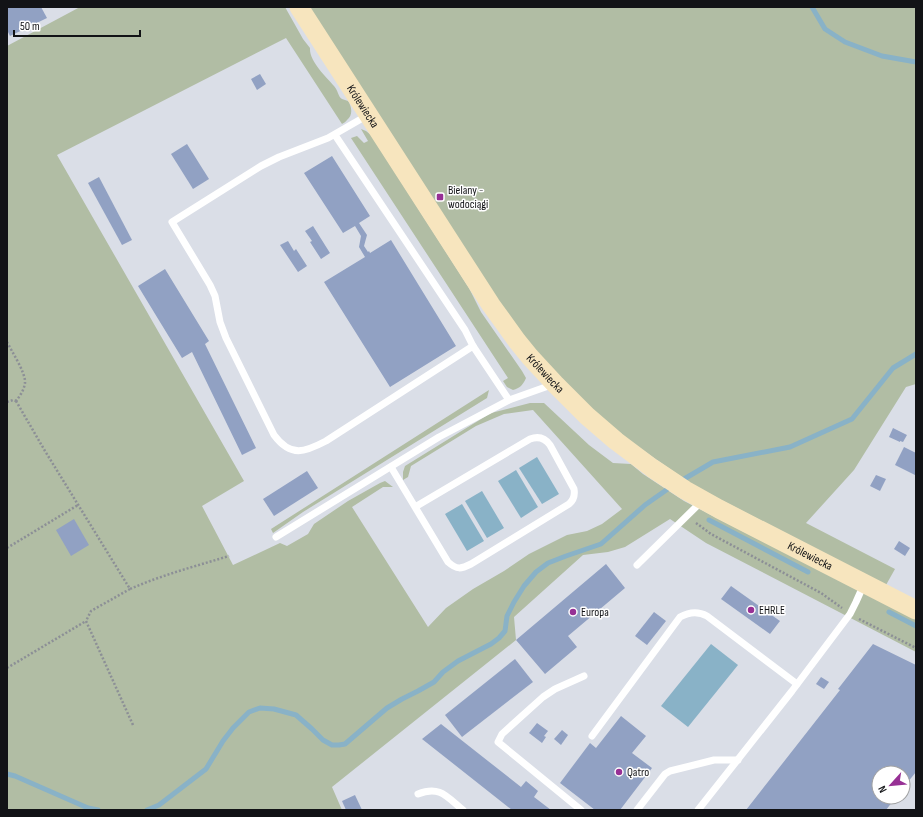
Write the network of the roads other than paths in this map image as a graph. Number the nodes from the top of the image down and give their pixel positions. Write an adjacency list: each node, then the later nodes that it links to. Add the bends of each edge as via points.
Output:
1 (299, 7): 2 (main road, Królewiecka)
2 (368, 115): 3 (lane); 5 (main road, Królewiecka, via 491,305 526,352)
3 (335, 135): 4 (lane, via 466,330); 4 (lane, via 261,166 172,222 213,290 226,338 274,435 285,447 292,450 303,451 315,447)
4 (473, 346): 6 (lane)
5 (555, 384): 6 (lane); 8 (main road, Królewiecka, via 616,441 667,479)
6 (509, 400): 7 (lane, via 439,437)
7 (391, 467): 9 (lane); 10 (lane)
8 (703, 500): 11 (lane); 12 (main road, Królewiecka)
9 (415, 507): 9 (lane, via 448,562 456,568 461,568 569,504 575,494 550,445 542,438 534,437)
10 (276, 537)
11 (637, 565)
12 (864, 583): 13 (main road, Królewiecka); 15 (lane, via 850,614)
13 (916, 610)
14 (584, 676): 20 (lane, via 543,697 502,734 498,742)
15 (797, 684): 16 (lane, via 707,616 702,613 685,614 680,617); 17 (lane)
16 (592, 736)
17 (738, 760): 21 (lane, via 714,760 670,771); 22 (lane)
18 (418, 794): 19 (lane, via 439,792)
19 (463, 810)
20 (581, 810)
21 (638, 810)
22 (698, 810)

